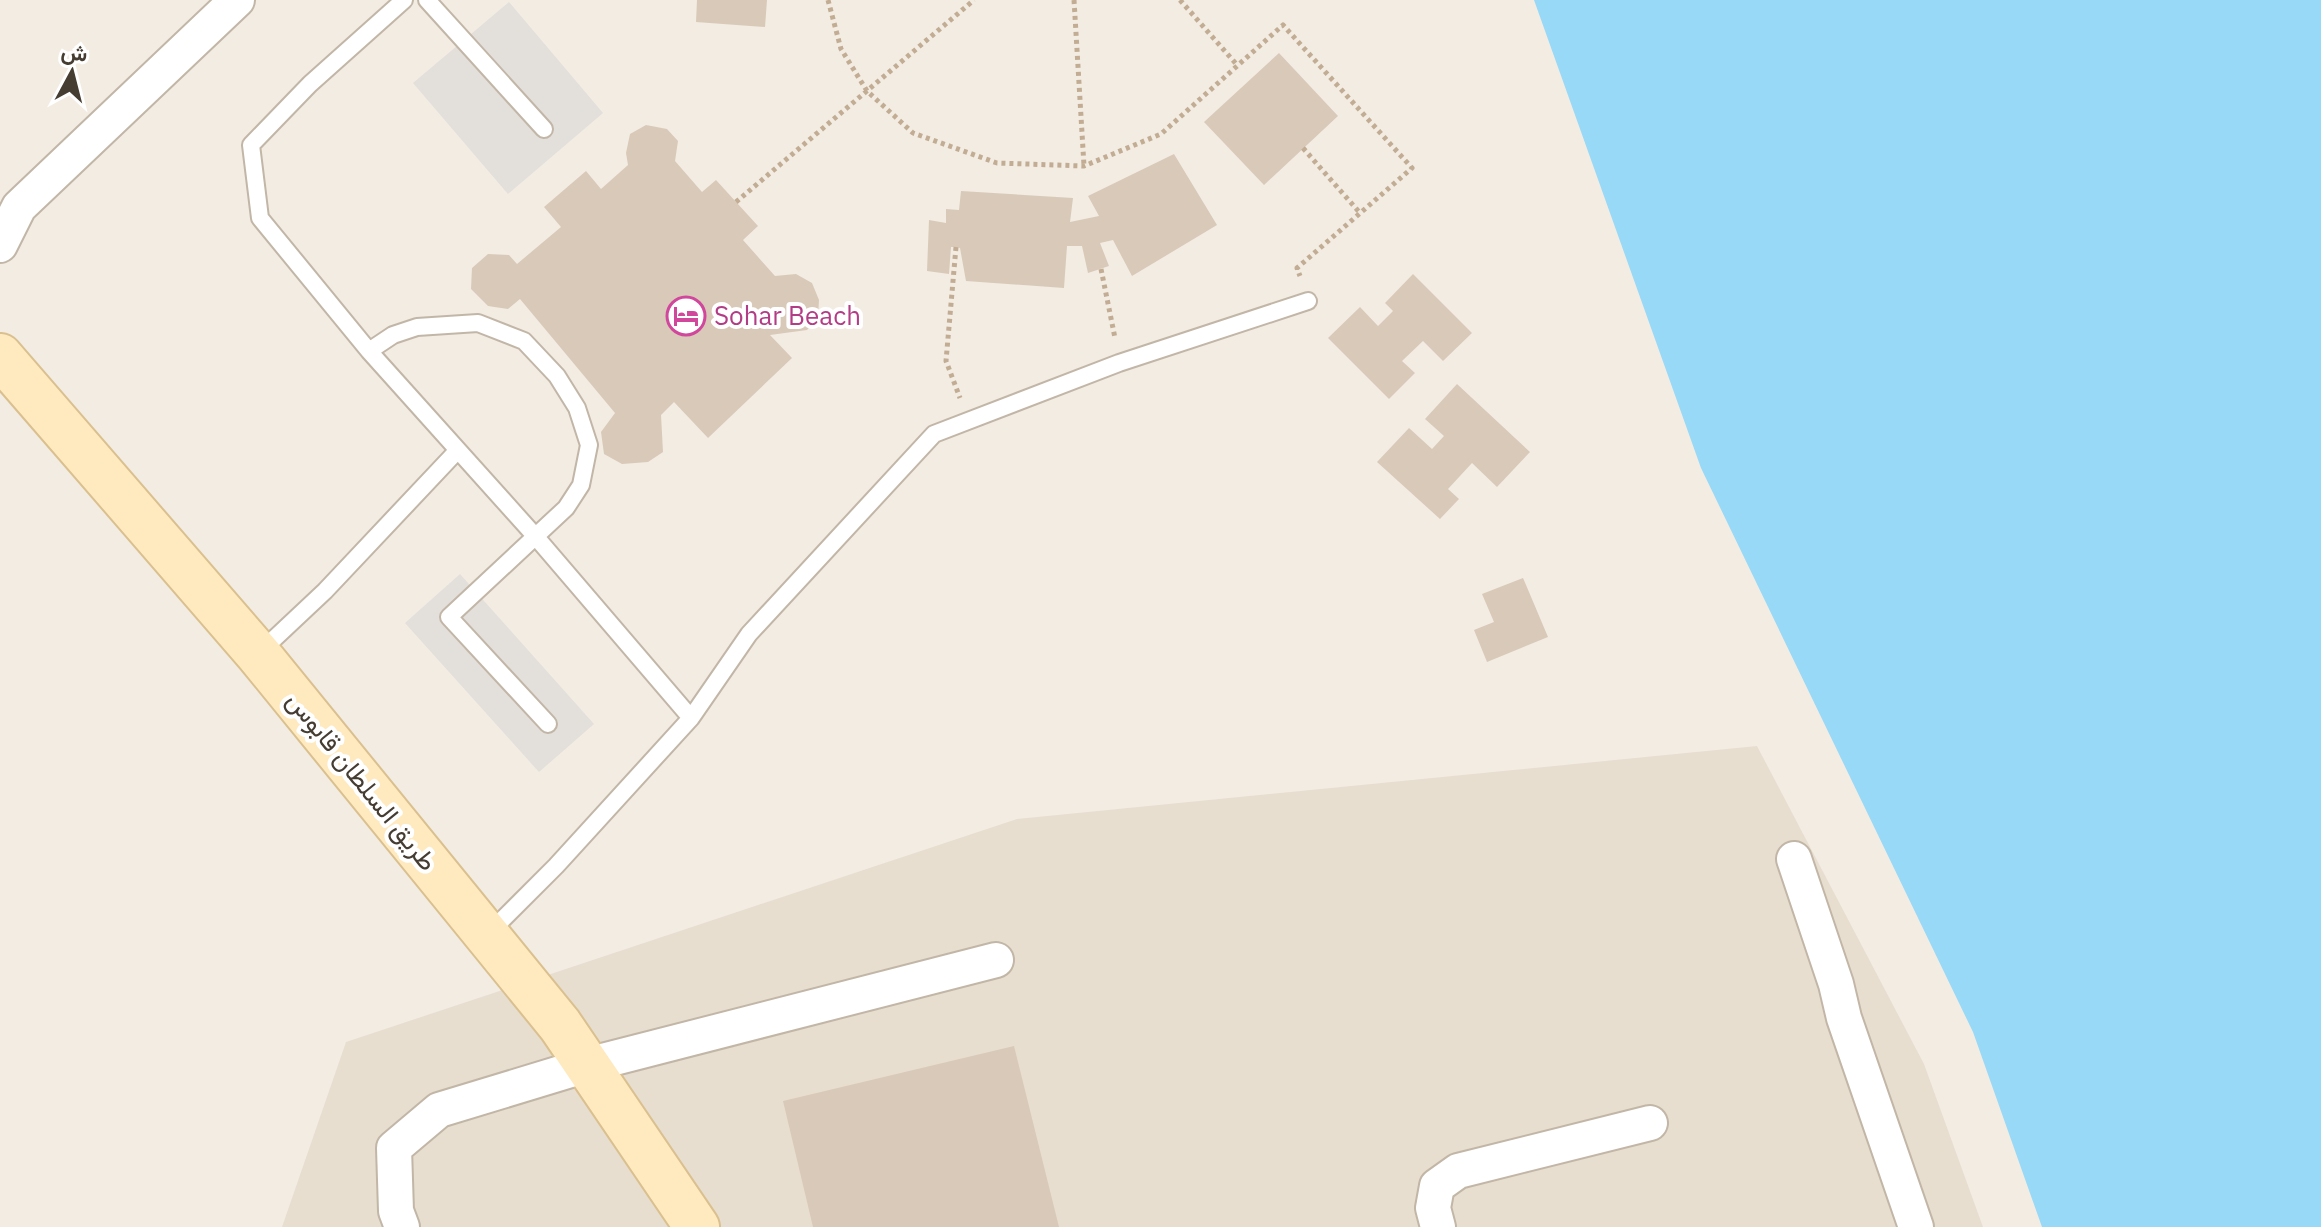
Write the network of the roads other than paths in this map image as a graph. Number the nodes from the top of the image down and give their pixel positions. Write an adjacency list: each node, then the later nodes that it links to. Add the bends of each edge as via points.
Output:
1 (237, 0): 5 (street)
2 (404, 0): 8 (lane, via 251,145 260,218)
3 (427, 0): 4 (lane)
4 (544, 129)
5 (9, 210): 6 (street)
6 (0, 245)
7 (1308, 301): 13 (lane, via 1119,363 934,434 749,634)
8 (369, 351): 10 (lane); 11 (lane, via 417,327 478,323 524,341 557,376 577,408 589,445 581,485)
9 (0, 356): 12 (main road, طريق السلطان قابوس)
10 (457, 451): 11 (lane); 12 (lane)
11 (536, 537): 13 (lane); 14 (lane, via 449,617)
12 (258, 654): 16 (main road, طريق السلطان قابوس)
13 (691, 718): 16 (lane)
14 (548, 724)
15 (1794, 859): 23 (street)
16 (487, 935): 18 (main road, طريق السلطان قابوس)
17 (996, 960): 18 (street)
18 (587, 1065): 20 (street, via 439,1110 394,1148 396,1211); 21 (main road, طريق السلطان قابوس)
19 (1650, 1123): 22 (street, via 1458,1171 1437,1186 1433,1208)
20 (402, 1227)
21 (697, 1227)
22 (1438, 1227)
23 (1916, 1227)

